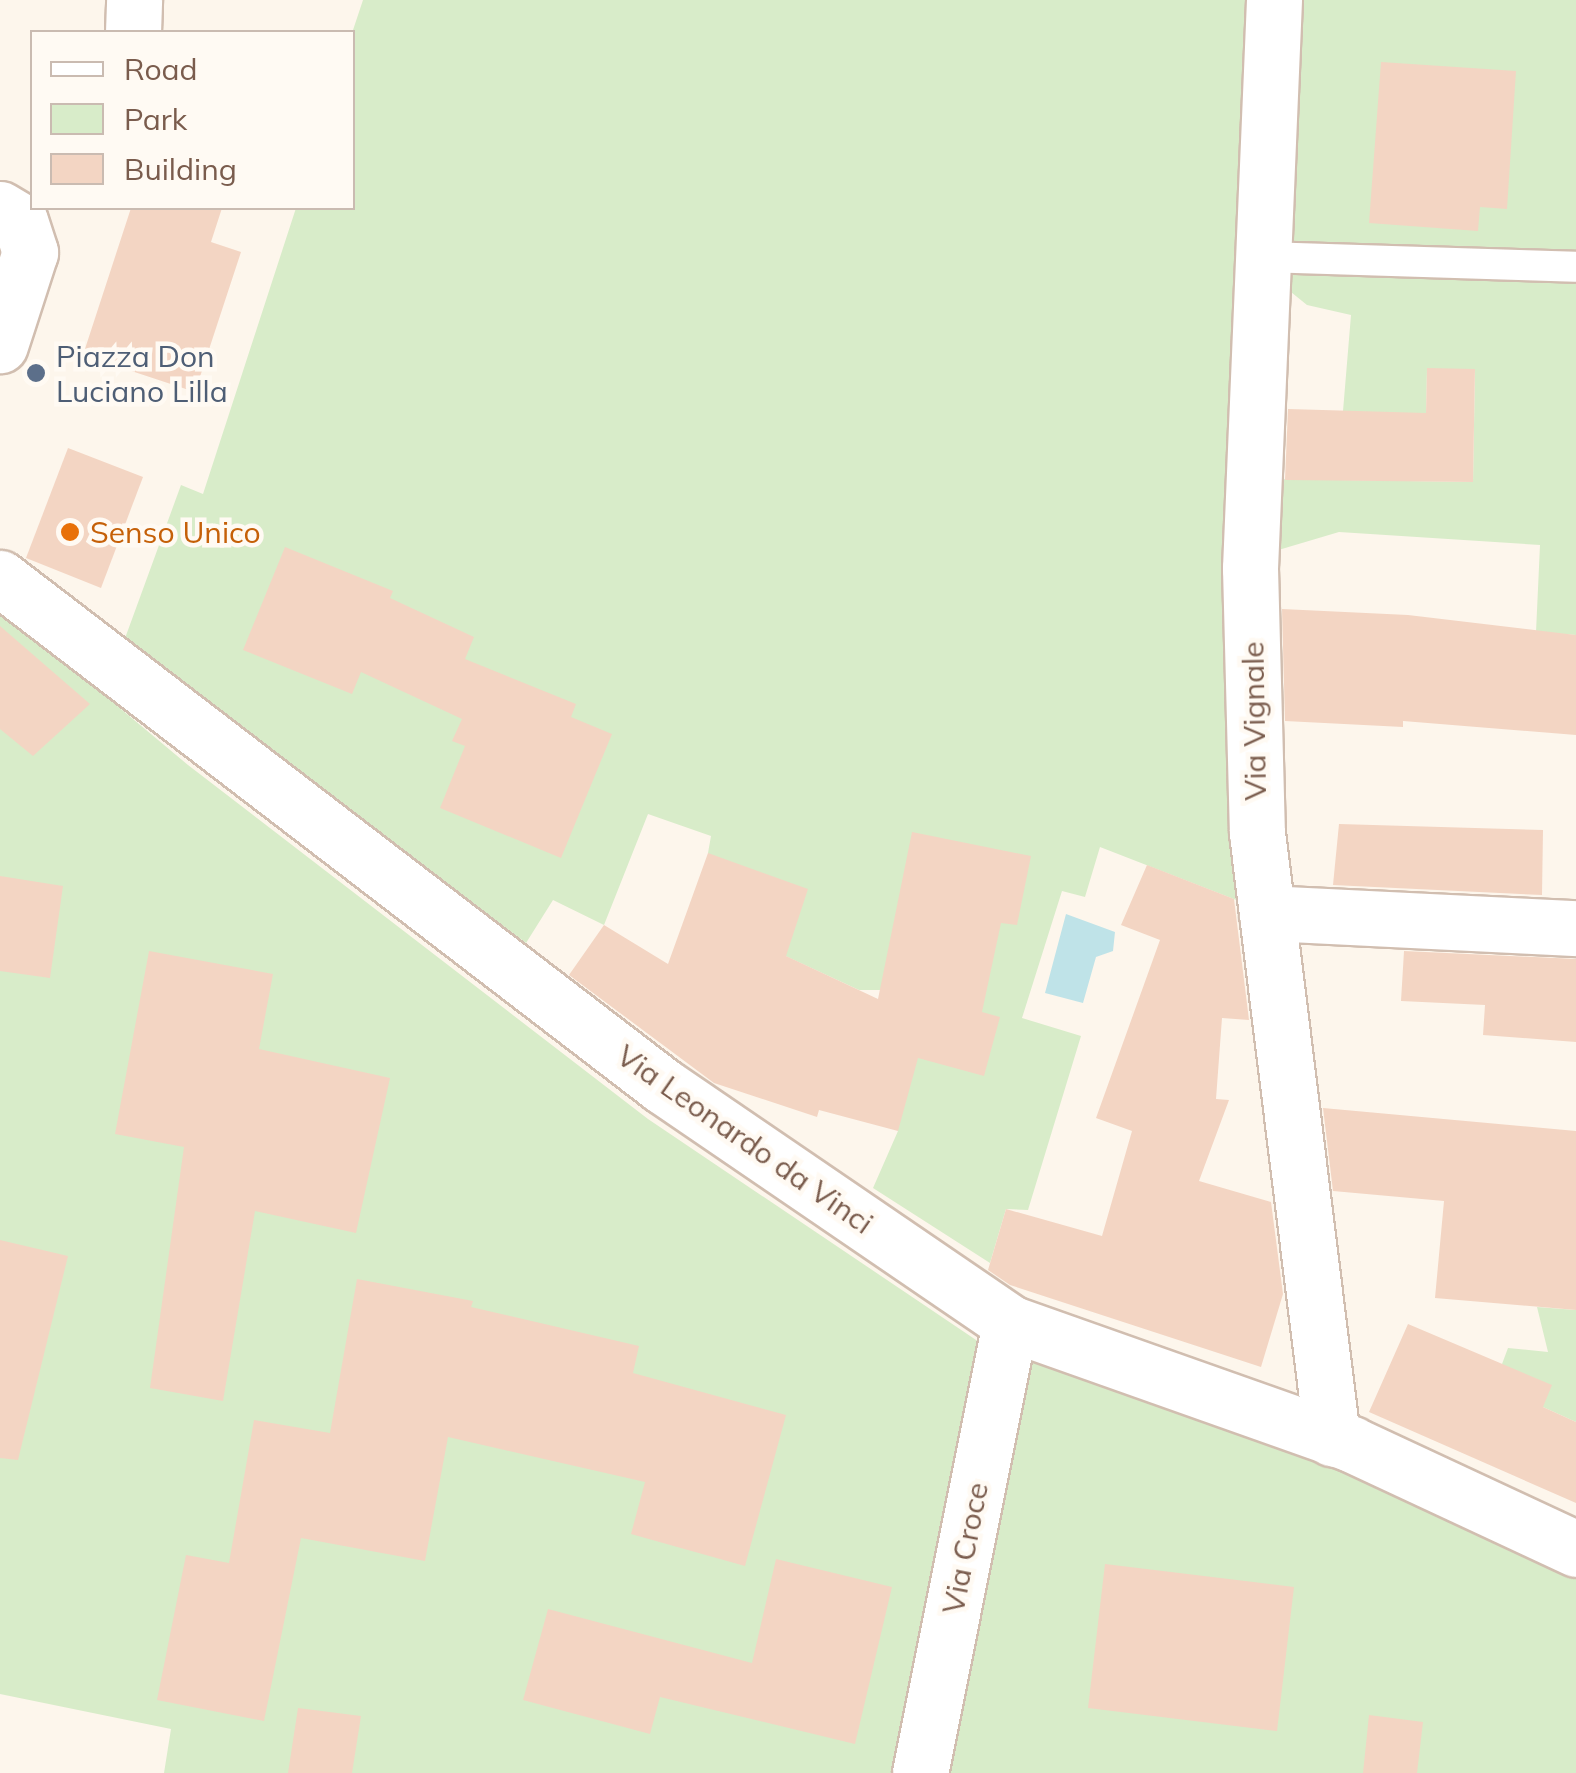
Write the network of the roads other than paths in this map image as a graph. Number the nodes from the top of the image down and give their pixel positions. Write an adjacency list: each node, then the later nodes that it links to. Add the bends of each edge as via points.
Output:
1 (134, 0): 3 (street)
2 (1274, 0): 5 (street, Via Vignale)
3 (133, 30)
4 (12, 201): 7 (street, via 30,252)
5 (1263, 257): 6 (lane); 9 (street, Via Vignale, via 1250,568 1257,833)
6 (1576, 266)
7 (0, 346)
8 (0, 578): 11 (street, Via Leonardo da Vinci, via 663,1086)
9 (1267, 914): 10 (street); 12 (street, Via Vignale)
10 (1576, 928)
11 (1010, 1323): 12 (street, Via Leonardo da Vinci); 14 (street, Via Croce)
12 (1332, 1438): 13 (street, Via Leonardo da Vinci)
13 (1576, 1549)
14 (920, 1773)

